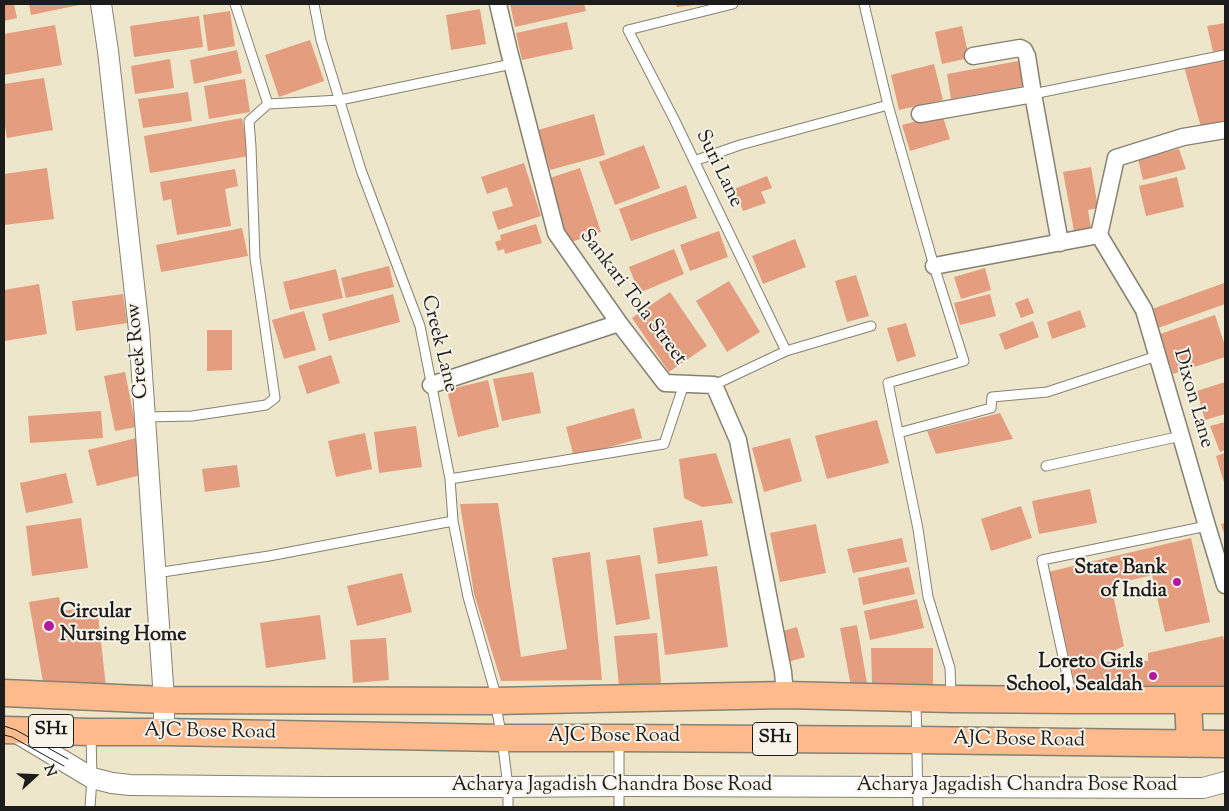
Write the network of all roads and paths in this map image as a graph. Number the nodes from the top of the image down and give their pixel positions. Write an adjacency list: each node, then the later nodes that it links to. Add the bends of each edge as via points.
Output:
1 (101, 4): 27 (street, Creek Row, via 110,61)
2 (235, 4): 12 (lane)
3 (314, 4): 11 (lane, Creek Lane, via 321,40)
4 (498, 4): 9 (street, Sankari Tola Street)
5 (733, 4): 16 (lane, Suri Lane, via 628,30)
6 (864, 4): 13 (lane)
7 (1225, 55): 10 (lane)
8 (973, 56): 10 (street, via 1024,50)
9 (512, 64): 11 (lane); 20 (street, Sankari Tola Street, via 556,233)
10 (1033, 94): 14 (street); 18 (street)
11 (340, 100): 12 (lane); 26 (lane, Creek Lane, via 361,170 420,326)
12 (268, 104): 27 (lane, via 249,121 255,258 275,398 266,405 192,416)
13 (888, 105): 16 (lane, via 740,145); 19 (lane)
14 (920, 114)
15 (1225, 130): 17 (street, via 1183,137 1116,158)
16 (694, 161): 22 (lane, Suri Lane)
17 (1099, 235): 18 (street); 23 (street, Dixon Lane, via 1144,310)
18 (1060, 243): 19 (street)
19 (934, 266): 28 (lane, via 964,361 888,383)
20 (619, 323): 24 (street, Sankari Tola Street, via 665,384); 26 (street)
21 (871, 326): 22 (lane)
22 (786, 351): 25 (lane)
23 (1158, 356): 28 (lane, via 1047,392 992,396 991,408); 29 (street, Dixon Lane)
24 (684, 384): 25 (street, Sankari Tola Street); 31 (lane, via 664,444)
25 (714, 384): 37 (street, via 738,440)
26 (431, 386): 31 (lane, Creek Lane)
27 (145, 417): 34 (street, Creek Row)
28 (898, 433): 39 (lane, via 928,597 950,668)
29 (1181, 436): 30 (lane); 33 (street, Dixon Lane)
30 (1046, 466)
31 (450, 479): 32 (lane, Creek Lane)
32 (453, 521): 34 (lane); 44 (lane, Creek Lane, via 468,597)
33 (1207, 526): 35 (street, Dixon Lane); 41 (lane, via 1042,560)
34 (155, 574): 40 (street, Creek Row)
35 (1225, 585)
36 (4, 693): 40 (main road)
37 (785, 695): 38 (main road); 44 (main road)
38 (916, 698): 39 (main road); 50 (lane)
39 (952, 699): 41 (main road)
40 (164, 700): 44 (main road); 47 (street)
41 (1073, 700): 42 (main road)
42 (1188, 700): 43 (main road); 51 (main road)
43 (1225, 700)
44 (495, 701): 48 (lane, Creek Lane)
45 (8, 730): 46 (main road, AJC Bose Road / SH1); 53 (street, Acharya Jagadish Chandra Bose Road)
46 (91, 732): 47 (main road, AJC Bose Road / SH1); 53 (lane)
47 (164, 732): 48 (main road, AJC Bose Road / SH1)
48 (502, 738): 49 (main road, AJC Bose Road / SH1); 57 (lane, Creek Lane)
49 (619, 738): 50 (main road, AJC Bose Road / SH1); 55 (lane)
50 (916, 740): 51 (main road, AJC Bose Road / SH1); 56 (lane)
51 (1190, 744): 52 (main road, AJC Bose Road / SH1)
52 (1225, 744)
53 (92, 778): 57 (street, Acharya Jagadish Chandra Bose Road, via 130,785); 58 (lane)
54 (1225, 782): 56 (street, Acharya Jagadish Chandra Bose Road, via 1203,788)
55 (618, 786): 56 (street, Acharya Jagadish Chandra Bose Road); 57 (street, Acharya Jagadish Chandra Bose Road); 60 (lane)
56 (917, 786): 61 (lane)
57 (508, 787): 59 (lane, Creek Lane)
58 (90, 807)
59 (508, 807)
60 (618, 807)
61 (918, 807)

